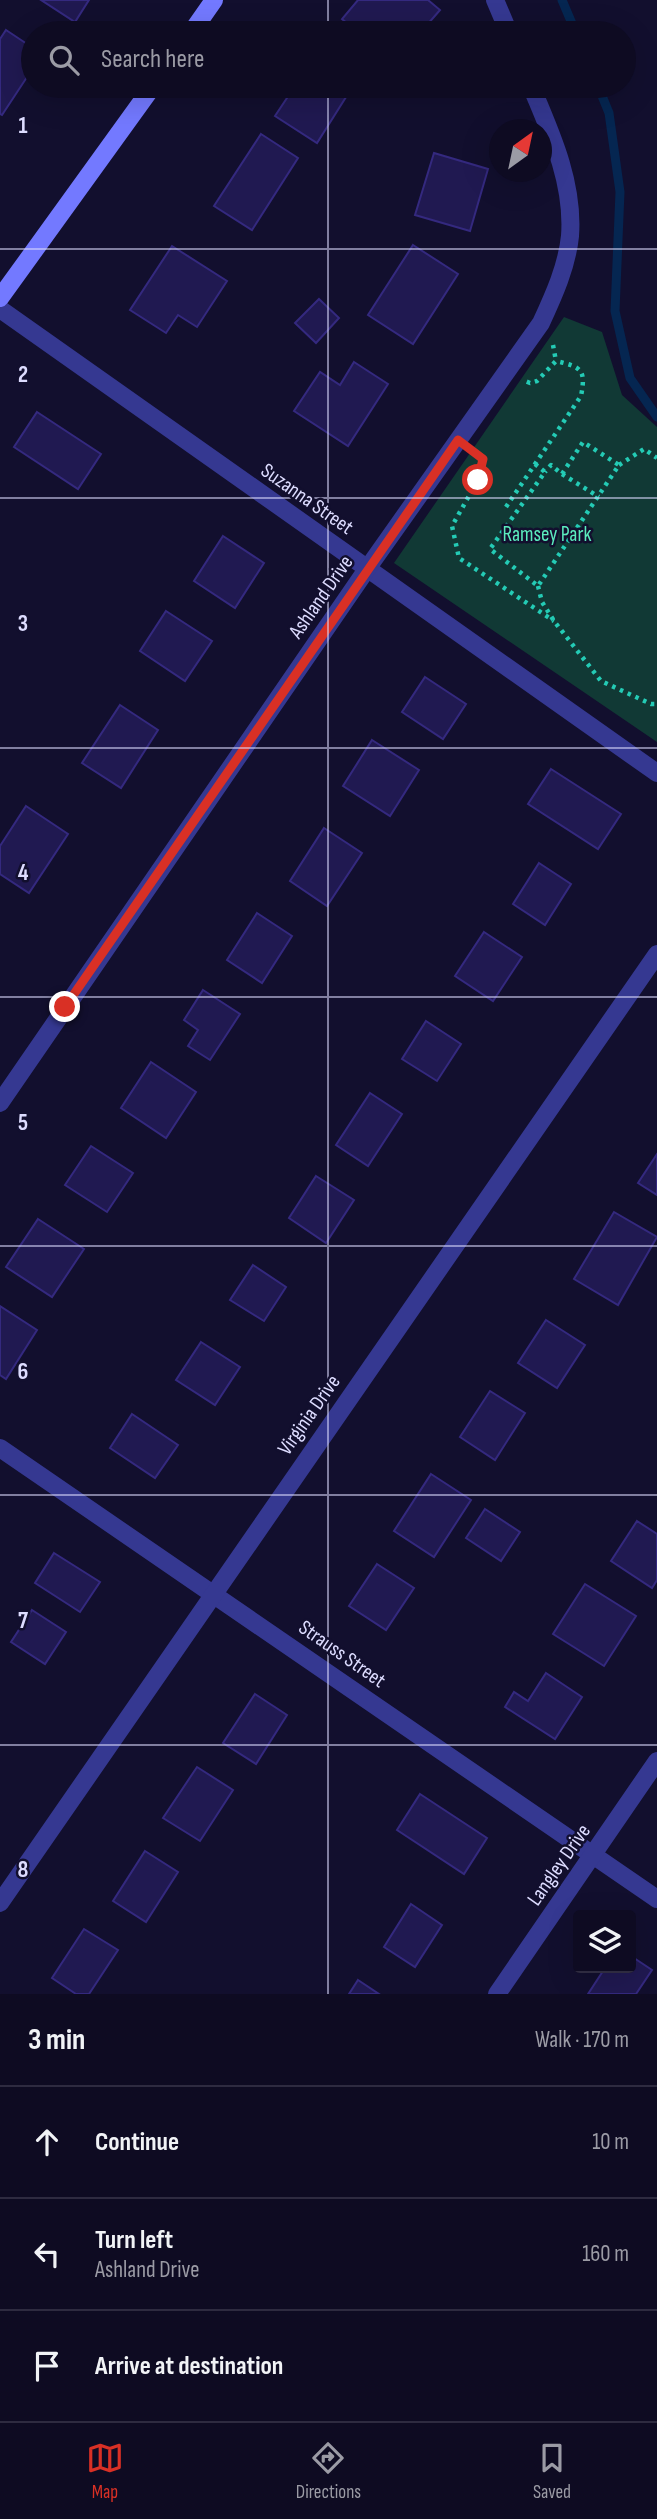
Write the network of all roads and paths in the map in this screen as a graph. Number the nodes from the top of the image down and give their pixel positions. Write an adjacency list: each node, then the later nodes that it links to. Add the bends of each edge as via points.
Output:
1 (215, 0): 3 (street)
2 (495, 0): 4 (street)
3 (200, 21)
4 (504, 21)
5 (144, 98): 7 (street)
6 (536, 98): 10 (street, Ashland Drive, via 558,149 570,236 559,282 541,323)
7 (0, 298)
8 (0, 309): 18 (street, Suzanna Street)
9 (521, 379): 12 (path, via 537,381 556,362 580,370 584,379 581,396)
10 (458, 440): 18 (street, Ashland Drive); 20 (path, via 483,459 478,480 452,526 459,558)
11 (657, 458): 13 (path, via 644,449)
12 (535, 464): 14 (path); 17 (path)
13 (618, 466): 15 (path, via 583,442); 16 (path)
14 (545, 472): 15 (path, via 551,465); 19 (path, via 490,549)
15 (562, 474): 16 (path)
16 (599, 497): 19 (path)
17 (506, 507)
18 (367, 569): 22 (street, Suzanna Street); 24 (street, Ashland Drive)
19 (538, 586): 20 (path)
20 (554, 621): 21 (path, via 601,681)
21 (657, 704)
22 (657, 773)
23 (657, 954): 26 (street, Virginia Drive)
24 (0, 1103)
25 (0, 1448): 26 (street, Strauss Street)
26 (213, 1592): 28 (street, Strauss Street); 30 (street, Virginia Drive)
27 (657, 1761): 28 (street, Langley Drive)
28 (593, 1856): 29 (street, Strauss Street); 31 (street, Langley Drive)
29 (657, 1899)
30 (0, 1903)
31 (497, 1994)

